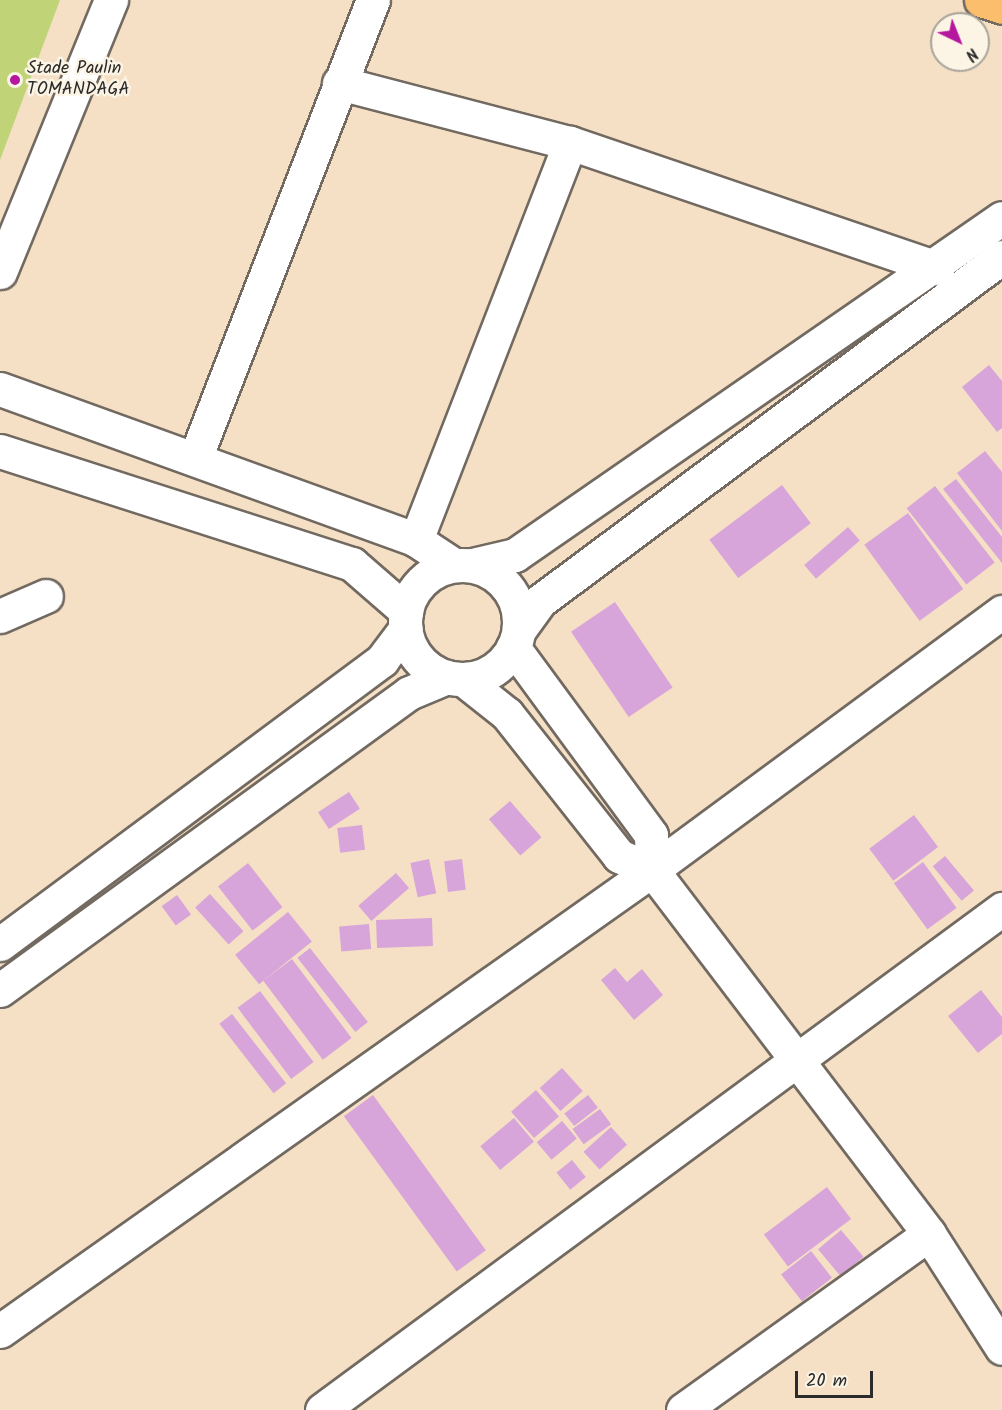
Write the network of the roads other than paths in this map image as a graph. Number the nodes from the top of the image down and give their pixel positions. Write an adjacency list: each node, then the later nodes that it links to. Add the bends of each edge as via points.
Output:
1 (111, 0): 10 (street)
2 (373, 0): 5 (street)
3 (981, 0): 4 (main road)
4 (1002, 7)
5 (339, 82): 6 (street); 13 (street)
6 (570, 143): 9 (street); 14 (street)
7 (1002, 218): 9 (street)
8 (1002, 257): 20 (street, via 540,601)
9 (937, 268): 15 (street, via 515,555)
10 (0, 272)
11 (0, 389): 13 (street)
12 (0, 451): 19 (street, via 352,564)
13 (196, 456): 14 (street)
14 (416, 540): 15 (street)
15 (463, 565): 19 (street, via 422,580); 20 (street, via 489,571 508,588 519,612)
16 (46, 596): 18 (street)
17 (1002, 612): 22 (street)
18 (0, 616)
19 (405, 620): 21 (street, via 416,657); 24 (street, via 382,660)
20 (516, 638): 21 (street, via 492,670); 22 (street, via 651,835)
21 (455, 678): 22 (street, via 507,714 619,856); 25 (street, via 408,693)
22 (652, 870): 26 (street); 28 (street)
23 (999, 917): 26 (street)
24 (0, 944)
25 (0, 990)
26 (794, 1060): 27 (street); 30 (street)
27 (929, 1234): 29 (street); 31 (street)
28 (0, 1331)
29 (1002, 1348)
30 (322, 1410)
31 (683, 1410)

